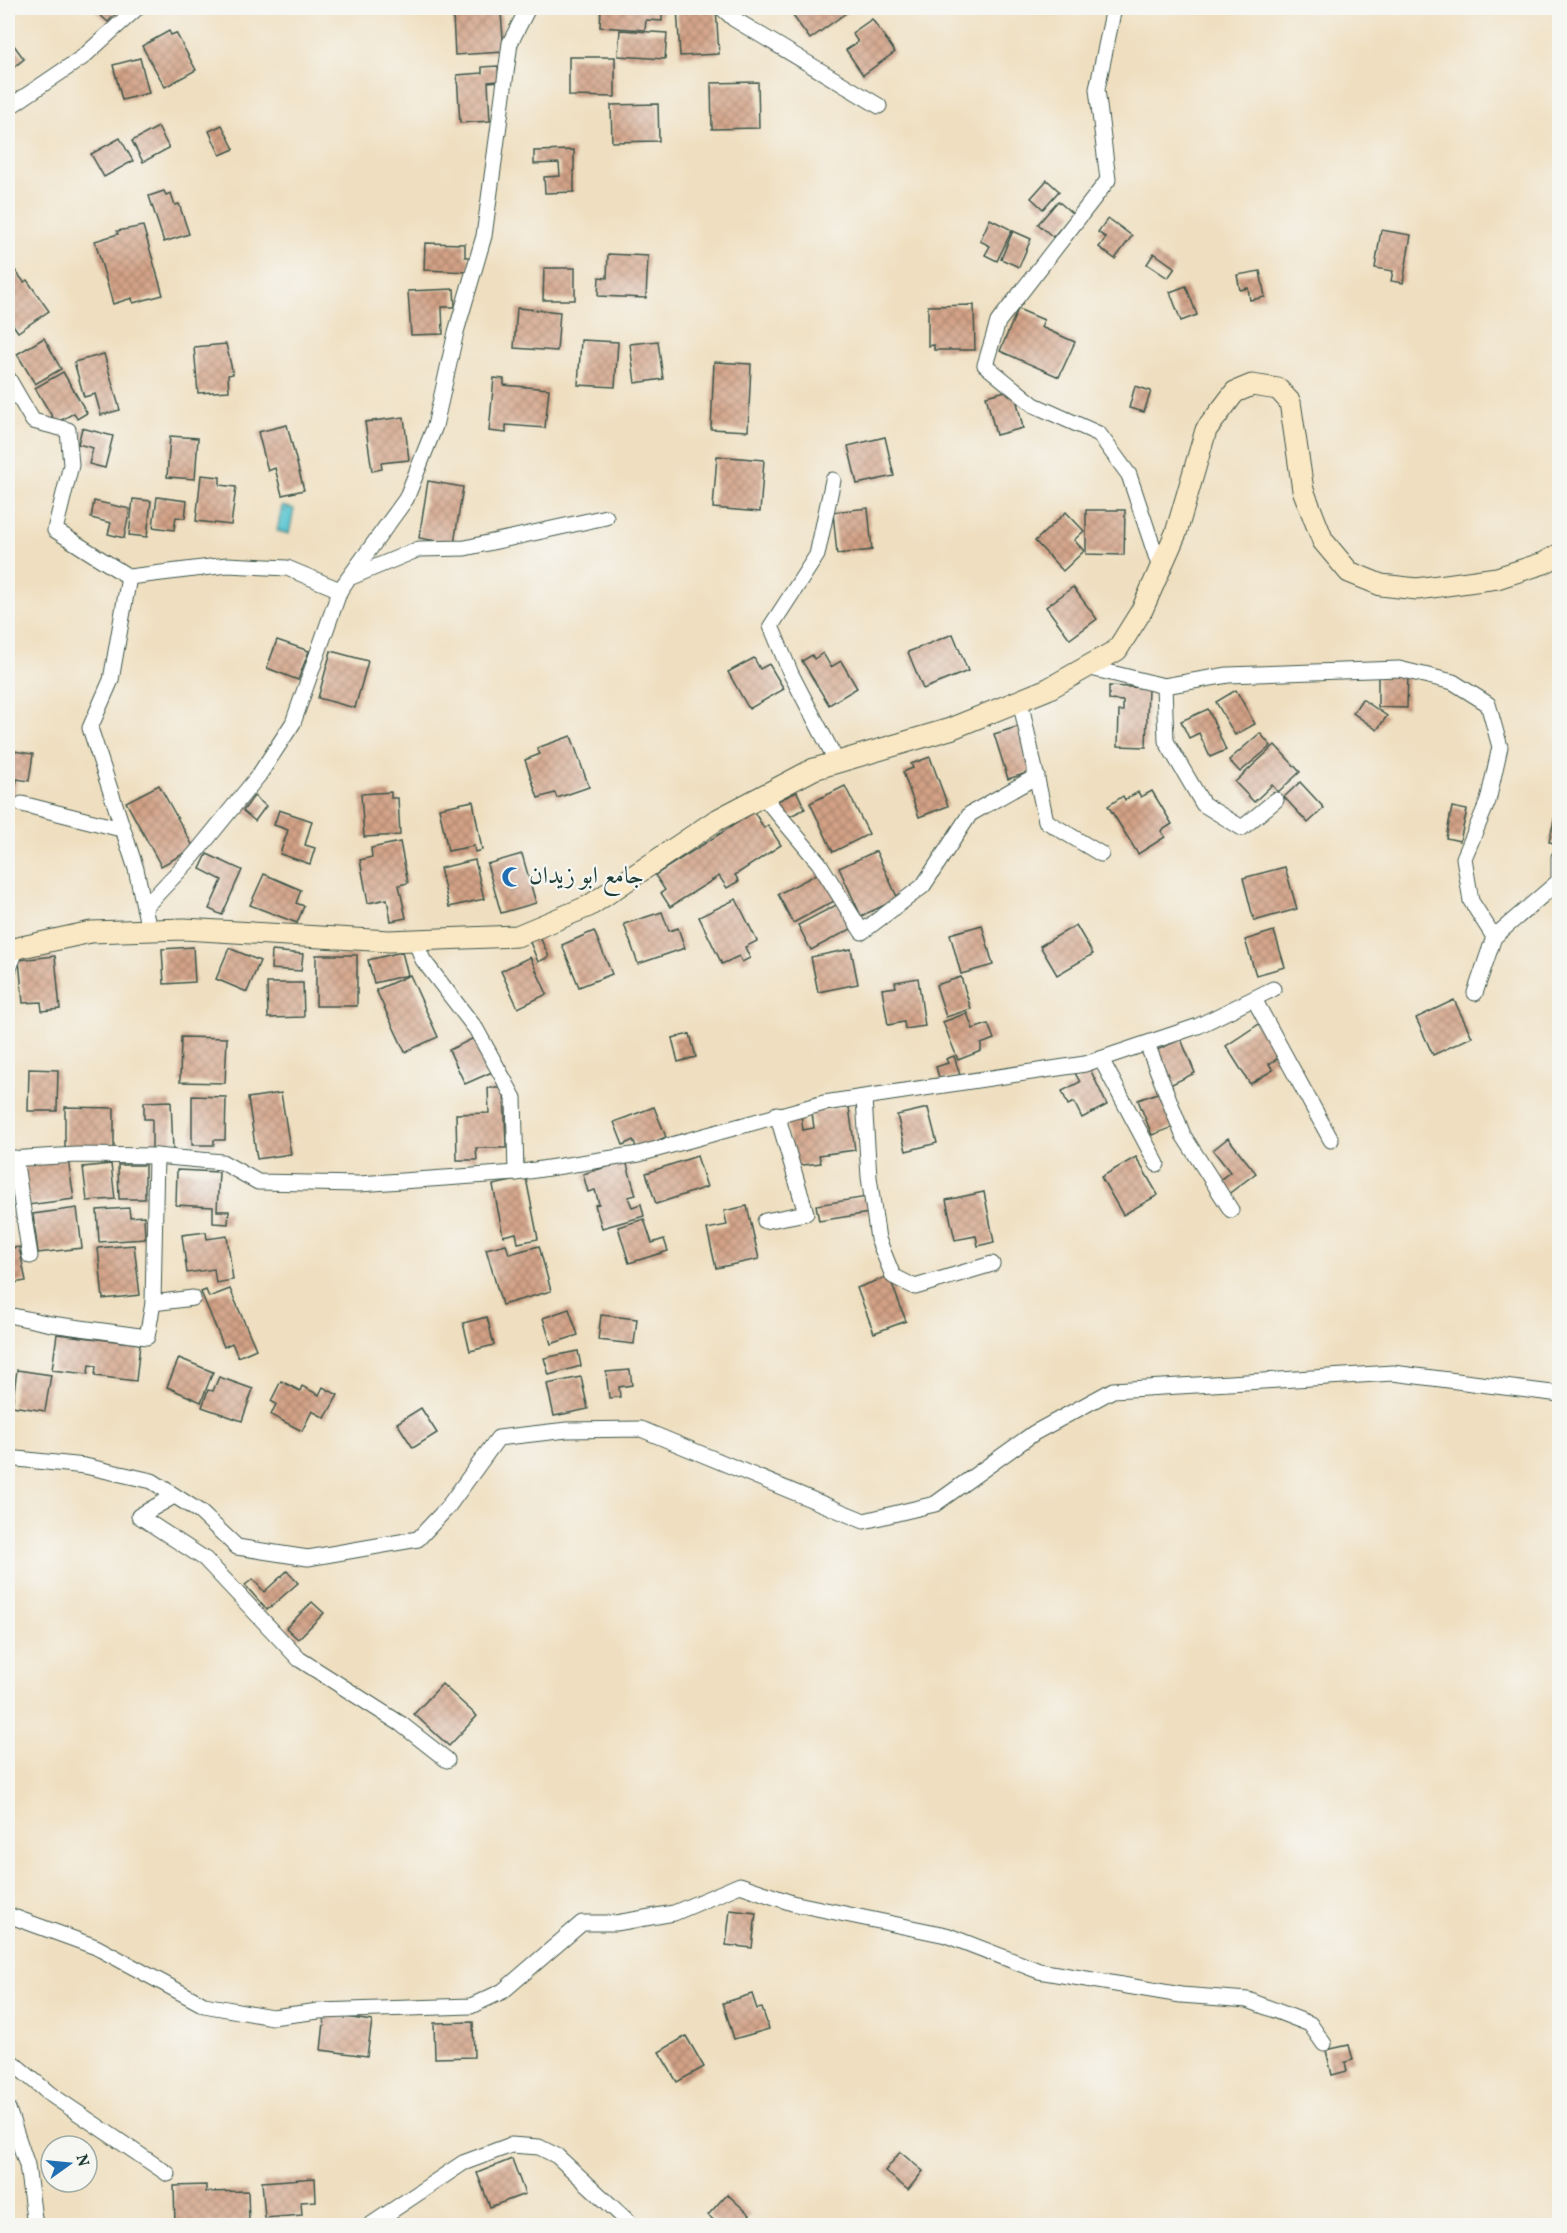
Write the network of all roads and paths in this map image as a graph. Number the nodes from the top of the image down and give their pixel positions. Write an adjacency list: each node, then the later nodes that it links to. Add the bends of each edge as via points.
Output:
1 (137, 8): 6 (street, via 83,57)
2 (528, 8): 13 (street, via 510,43 484,236 456,332 435,426 406,499)
3 (722, 8): 5 (street)
4 (1113, 8): 11 (street, via 1097,89 1108,180 998,322 985,364 1034,405 1099,434 1129,475)
5 (879, 106)
6 (8, 108)
7 (8, 378): 12 (street, via 33,421 68,430 71,465 55,530)
8 (833, 480): 18 (street, via 817,555 771,626)
9 (606, 517): 13 (street, via 465,548 419,549)
10 (1560, 554): 11 (street, via 1545,563 1497,578 1417,589 1381,585 1349,572 1323,541 1304,490 1290,402 1278,389 1252,385 1235,392 1206,430 1176,533)
11 (1160, 568): 15 (street, via 1142,610 1117,650)
12 (129, 577): 14 (street, via 227,565 287,568); 23 (street, via 111,680 90,729)
13 (349, 578): 14 (street)
14 (340, 590): 26 (street, via 292,723 252,784 195,855)
15 (1087, 667): 16 (street); 17 (street)
16 (1164, 686): 21 (street, via 1166,741 1203,804 1242,828); 28 (street, via 1228,675 1399,669 1453,682 1488,704 1500,747 1488,801 1464,858 1471,901)
17 (1020, 700): 18 (street, via 950,729); 19 (street)
18 (837, 762): 20 (street, via 814,769)
19 (1037, 777): 20 (street, via 970,814 922,886 862,932 819,863); 24 (street, via 1046,821)
20 (763, 796): 29 (street, via 715,821 589,906 517,936)
21 (1276, 800)
22 (22, 804): 23 (street)
23 (121, 829): 26 (street, via 136,869)
24 (1101, 854)
25 (1559, 857): 28 (street, via 1559,881)
26 (144, 908): 27 (street)
27 (149, 930): 29 (street); 30 (street, via 91,932)
28 (1494, 937): 33 (street)
29 (414, 940): 43 (street, via 423,960 476,1029 514,1098)
30 (13, 949): 31 (street)
31 (8, 971)
32 (1273, 989): 34 (street)
33 (1475, 993)
34 (1254, 999): 35 (street, via 1198,1026); 39 (street)
35 (1147, 1044): 36 (street); 44 (street, via 1183,1136)
36 (1101, 1059): 37 (street); 42 (street)
37 (864, 1099): 38 (street); 47 (street, via 878,1239 893,1276 915,1287)
38 (777, 1114): 43 (street, via 639,1154); 45 (street, via 806,1213)
39 (1330, 1140)
40 (156, 1156): 41 (street); 43 (street, via 222,1162 258,1182 359,1184); 49 (street)
41 (11, 1158): 46 (street)
42 (1157, 1164)
43 (516, 1173)
44 (1231, 1210)
45 (765, 1221)
46 (30, 1256)
47 (992, 1264)
48 (193, 1298): 49 (street)
49 (153, 1303): 50 (street, via 147,1337)
50 (8, 1315)
51 (1560, 1394): 53 (street, via 1393,1373 1113,1390 1034,1433 935,1504 864,1521 641,1429 567,1430 498,1438 447,1508 418,1539 308,1558 237,1547 200,1512)
52 (8, 1458): 53 (street, via 85,1466 152,1481)
53 (174, 1496): 54 (street, via 139,1516 205,1559 299,1659 401,1724)
54 (447, 1761)
55 (8, 1915): 56 (street, via 96,1947 204,2005 272,2017 319,2011 471,2006 503,1991 582,1923 616,1923 674,1913 740,1885 792,1903 946,1935 1039,1971 1181,1995 1248,2000 1310,2024)
56 (1324, 2044)
57 (8, 2059): 59 (street, via 50,2094)
58 (8, 2109): 60 (street, via 27,2165)
59 (168, 2174)
60 (35, 2226)
61 (369, 2226): 62 (street, via 463,2163 511,2145 539,2147 557,2156)
62 (633, 2226)

